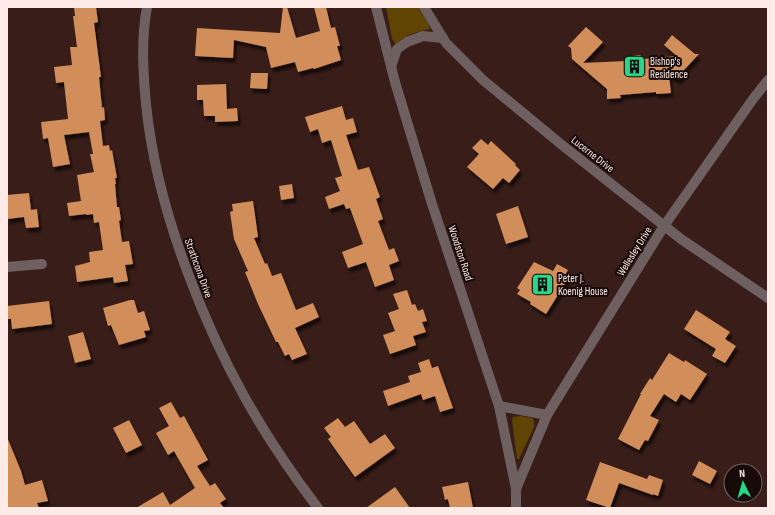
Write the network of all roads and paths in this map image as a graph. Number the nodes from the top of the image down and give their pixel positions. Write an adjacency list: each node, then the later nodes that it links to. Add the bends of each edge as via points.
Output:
1 (147, 7): 14 (street, Strathcona Drive, via 143,49 148,124 158,178 182,257 201,310 238,387 275,449)
2 (376, 7): 5 (street, Woodston Road)
3 (424, 7): 4 (street, Lucerne Drive)
4 (443, 38): 5 (street, via 422,36 407,42 397,49); 7 (street, Lucerne Drive, via 483,80)
5 (391, 67): 11 (street, Woodston Road, via 432,204)
6 (768, 80): 7 (street, Wellesley Drive)
7 (664, 226): 10 (street, Lucerne Drive); 12 (street, Wellesley Drive)
8 (42, 264): 9 (street)
9 (7, 267)
10 (768, 298)
11 (499, 406): 12 (street); 13 (street, Woodston Road)
12 (547, 414): 13 (street, Wellesley Drive)
13 (516, 489): 15 (street, Woodston Road)
14 (318, 508)
15 (516, 508)

